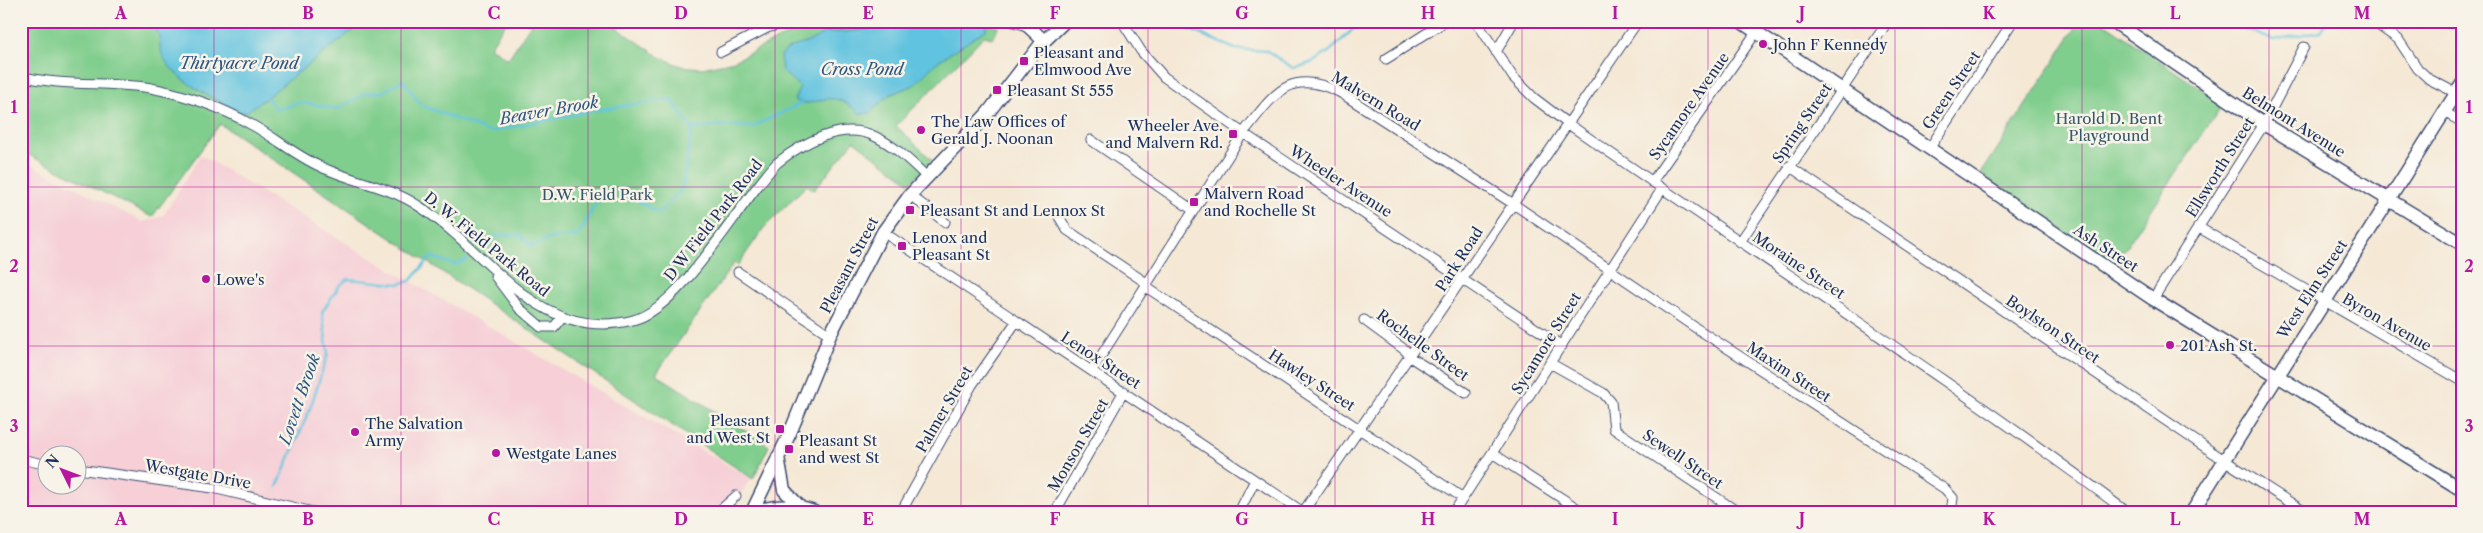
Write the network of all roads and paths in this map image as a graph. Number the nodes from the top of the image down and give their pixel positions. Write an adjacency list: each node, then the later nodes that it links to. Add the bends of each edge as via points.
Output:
1 (790, 21): 19 (street, via 768,28)
2 (1010, 21): 15 (street)
3 (1065, 21): 17 (street, Pleasant Street)
4 (1122, 21): 29 (street, Wheeler Avenue, via 1140,51 1164,77)
5 (1446, 21): 21 (street)
6 (1476, 21): 20 (street, Moraine Street)
7 (1514, 21): 20 (street)
8 (1638, 21): 27 (street, Park Road)
9 (1740, 21): 16 (street, Ash Street)
10 (1764, 21): 16 (street, Sycamore Avenue)
11 (1888, 21): 24 (street, Spring Street)
12 (2013, 21): 31 (street, Green Street)
13 (2113, 21): 28 (street, Belmont Avenue)
14 (2372, 21): 23 (street, via 2398,40 2418,70 2429,79)
15 (1028, 24): 17 (street)
16 (1757, 33): 24 (street, Ash Street); 34 (street, Sycamore Avenue)
17 (1044, 41): 33 (street, Pleasant Street, via 987,114)
18 (2304, 47): 28 (street, Ellsworth Street)
19 (721, 52)
20 (1496, 52): 27 (street, Moraine Street, via 1513,77 1534,98)
21 (1386, 59)
22 (21, 76): 46 (street, D. W. Field Park Road, via 149,88 219,109 252,124 318,166 411,201 436,218)
23 (2459, 88): 25 (street, West Elm Street)
24 (1842, 89): 31 (street, Ash Street); 32 (street, Spring Street)
25 (2444, 112): 26 (street); 37 (street, West Elm Street)
26 (2462, 122)
27 (1567, 123): 34 (street, Moraine Street); 38 (street, Park Road)
28 (2264, 124): 37 (street, Belmont Avenue); 42 (street, Ellsworth Street)
29 (1243, 133): 38 (street, Malvern Road, via 1280,90 1309,82 1322,83); 39 (street, Malvern Road); 49 (street, Wheeler Avenue)
30 (1091, 140): 39 (street)
31 (1929, 149): 51 (street, Ash Street)
32 (1789, 166): 44 (street, Spring Street); 70 (street, Boylston Street)
33 (927, 176): 36 (street, Pleasant Street); 56 (street, D W Field Park Road, via 875,136 864,133 822,137 806,144 790,152 768,171 686,281 665,301 636,320)
34 (1652, 182): 35 (street, Moraine Street)
35 (1662, 189): 44 (street, Moraine Street); 47 (street, Sycamore Street)
36 (910, 195): 41 (street); 43 (street, Pleasant Street)
37 (2388, 200): 45 (street, Belmont Avenue); 52 (street, West Elm Street)
38 (1512, 203): 47 (street, Malvern Road); 49 (street, Park Road)
39 (1194, 210): 50 (street, Malvern Road)
40 (1058, 215): 50 (street, Hawley Street, via 1067,230)
41 (944, 222)
42 (2198, 227): 51 (street, Ellsworth Street); 52 (street, Byron Avenue)
43 (883, 232): 55 (street, Lenox Street); 57 (street, Pleasant Street)
44 (1740, 242): 90 (street, Moraine Street, via 1996,415)
45 (2462, 244)
46 (482, 260): 53 (street, D. W. Field Park Road, via 524,294); 53 (street, via 535,324 550,329)
47 (1609, 269): 58 (street, Sycamore Street); 89 (street, Maxim Street, via 1945,489 1953,498)
48 (738, 272): 57 (street)
49 (1463, 278): 58 (street, Wheeler Avenue); 59 (street, Park Road)
50 (1147, 286): 61 (street, Malvern Road); 66 (street, Hawley Street)
51 (2153, 299): 62 (street, Ash Street)
52 (2323, 301): 62 (street, West Elm Street); 63 (street, Byron Avenue)
53 (562, 317): 56 (street, D. W. Field Park Road)
54 (1364, 320): 59 (street, Rochelle Street, via 1406,350)
55 (1016, 322): 61 (street, Lenox Street); 82 (street, Palmer Street, via 972,386)
56 (597, 325)
57 (830, 335): 68 (street, Pleasant Street)
58 (1562, 346): 60 (street, Sycamore Street)
59 (1410, 357): 65 (street, Rochelle Street); 66 (street, Park Road)
60 (1550, 363): 67 (street, Sycamore Street); 88 (street, Sewell Street, via 1603,393 1611,402 1614,429)
61 (1092, 370): 64 (street, Lenox Street)
62 (2276, 375): 70 (street, West Elm Street); 74 (street, Ash Street)
63 (2462, 382)
64 (1124, 391): 73 (street, Lenox Street); 83 (street, Monson Street)
65 (1466, 393)
66 (1360, 428): 76 (street, Hawley Street); 85 (street, Park Road)
67 (1492, 453): 76 (street, Sycamore Street); 87 (street)
68 (778, 457): 77 (street, via 784,490); 80 (street, Pleasant Street)
69 (21, 459): 71 (street)
70 (2224, 460): 91 (street, West Elm Street); 92 (street, Boylston Street)
71 (38, 463)
72 (88, 470): 78 (street, Westgate Drive, via 213,488)
73 (1255, 480): 84 (street); 85 (street, Lenox Street)
74 (2462, 490)
75 (736, 496): 79 (street)
76 (1463, 498): 86 (street, Sycamore Street)
77 (800, 507): 80 (street, via 773,506); 81 (street)
78 (313, 512)
79 (718, 512)
80 (753, 512)
81 (814, 512)
82 (900, 512)
83 (1055, 512)
84 (1239, 512)
85 (1303, 512)
86 (1454, 512)
87 (1583, 512)
88 (1738, 512)
89 (1951, 512)
90 (2127, 512)
91 (2192, 512)
92 (2305, 512)

